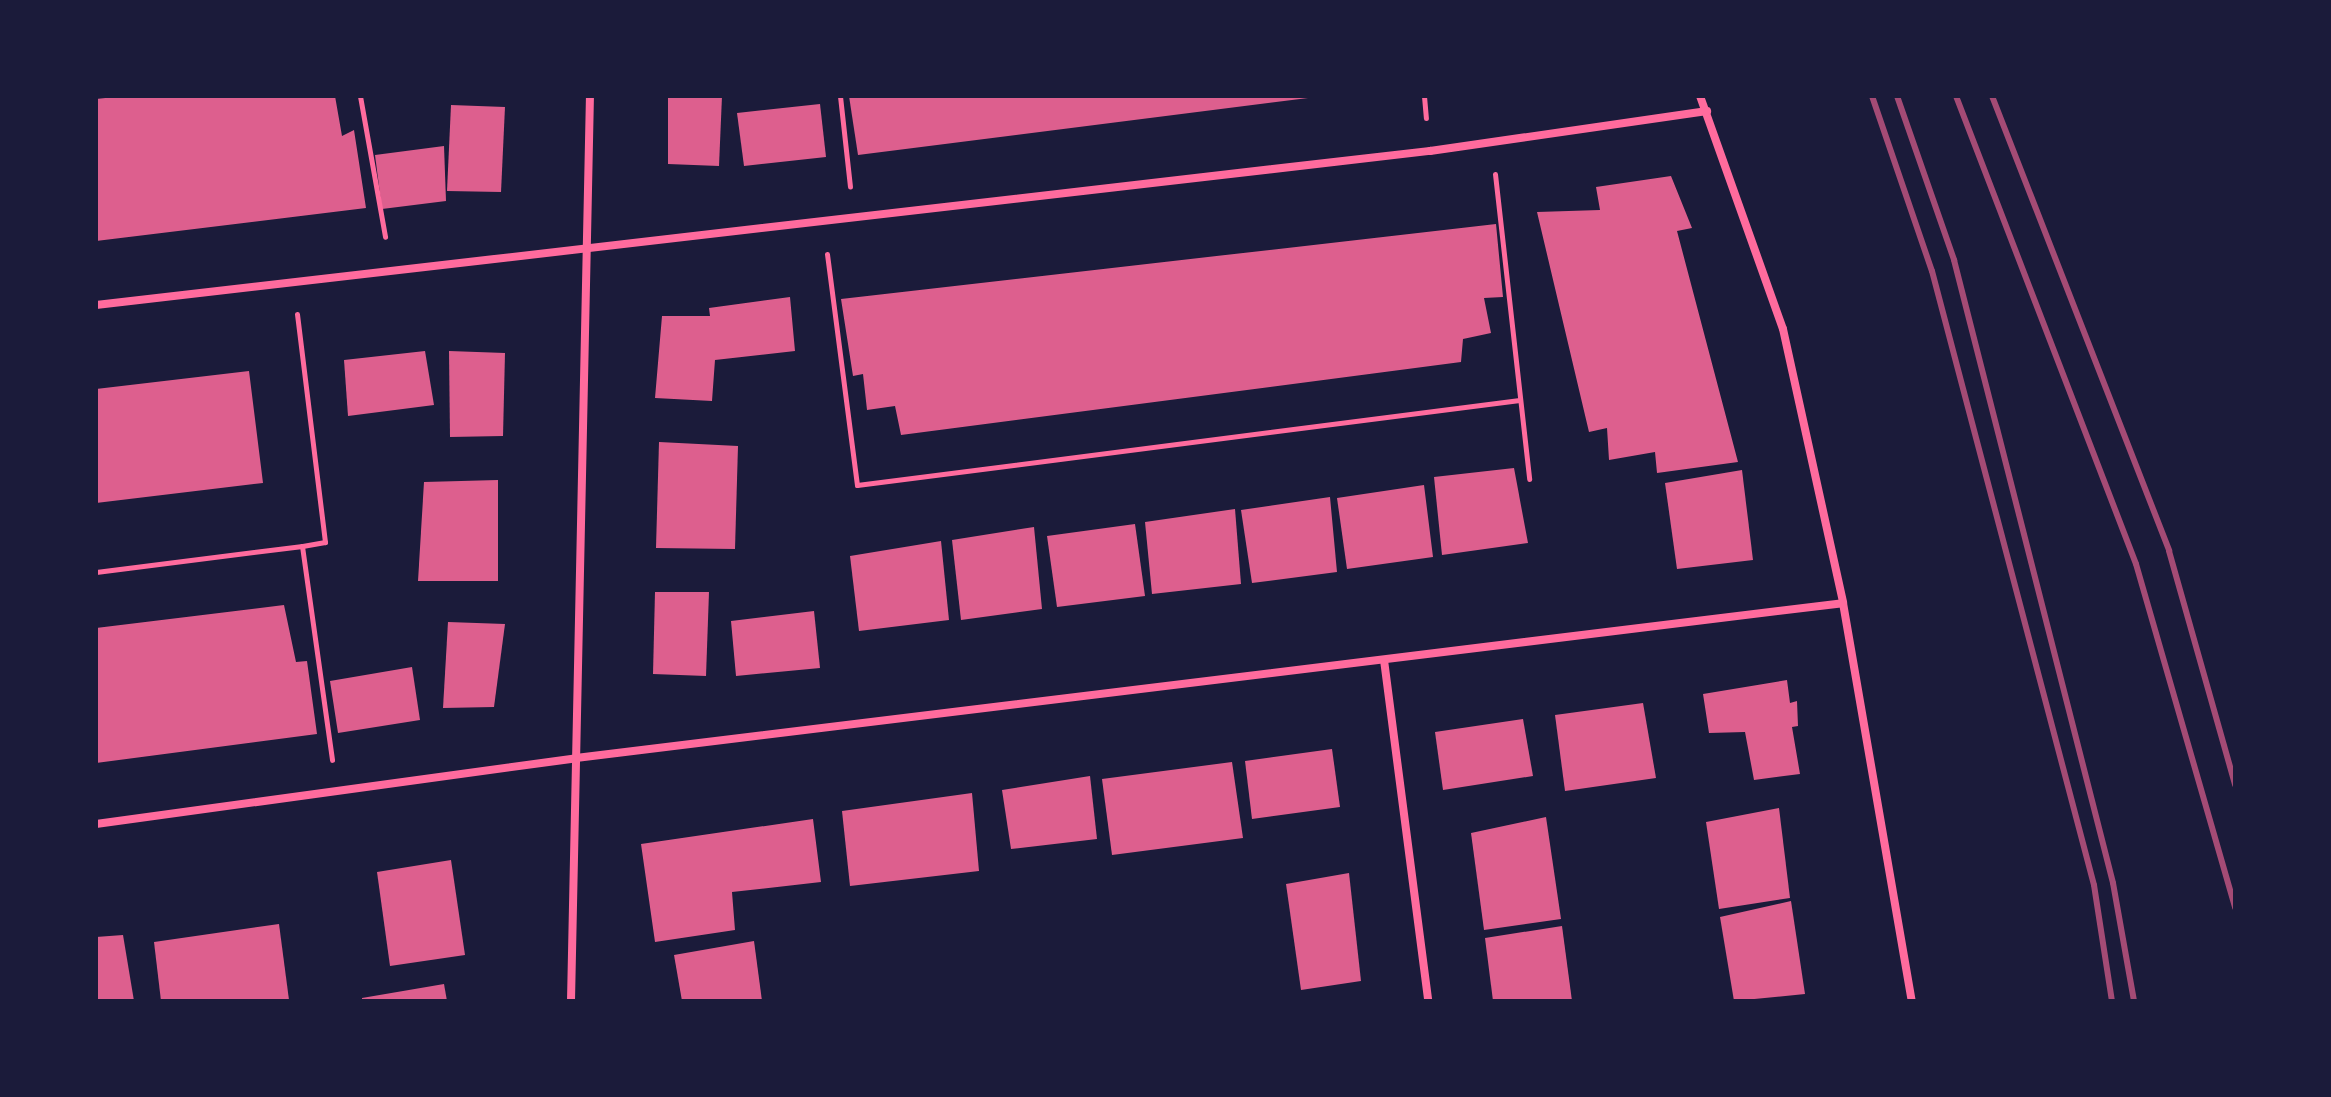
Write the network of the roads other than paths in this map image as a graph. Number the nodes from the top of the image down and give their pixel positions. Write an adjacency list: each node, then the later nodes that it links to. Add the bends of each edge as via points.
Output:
1 (590, 96): 4 (street)
2 (1700, 96): 3 (street)
3 (1707, 111): 4 (street, via 1492,143); 6 (street, via 1783,329)
4 (587, 251): 5 (street); 8 (street)
5 (96, 305)
6 (1843, 603): 7 (street); 12 (street)
7 (1384, 660): 8 (street); 11 (street)
8 (576, 758): 9 (street); 10 (street)
9 (96, 824)
10 (571, 1001)
11 (1428, 1001)
12 (1912, 1001)

